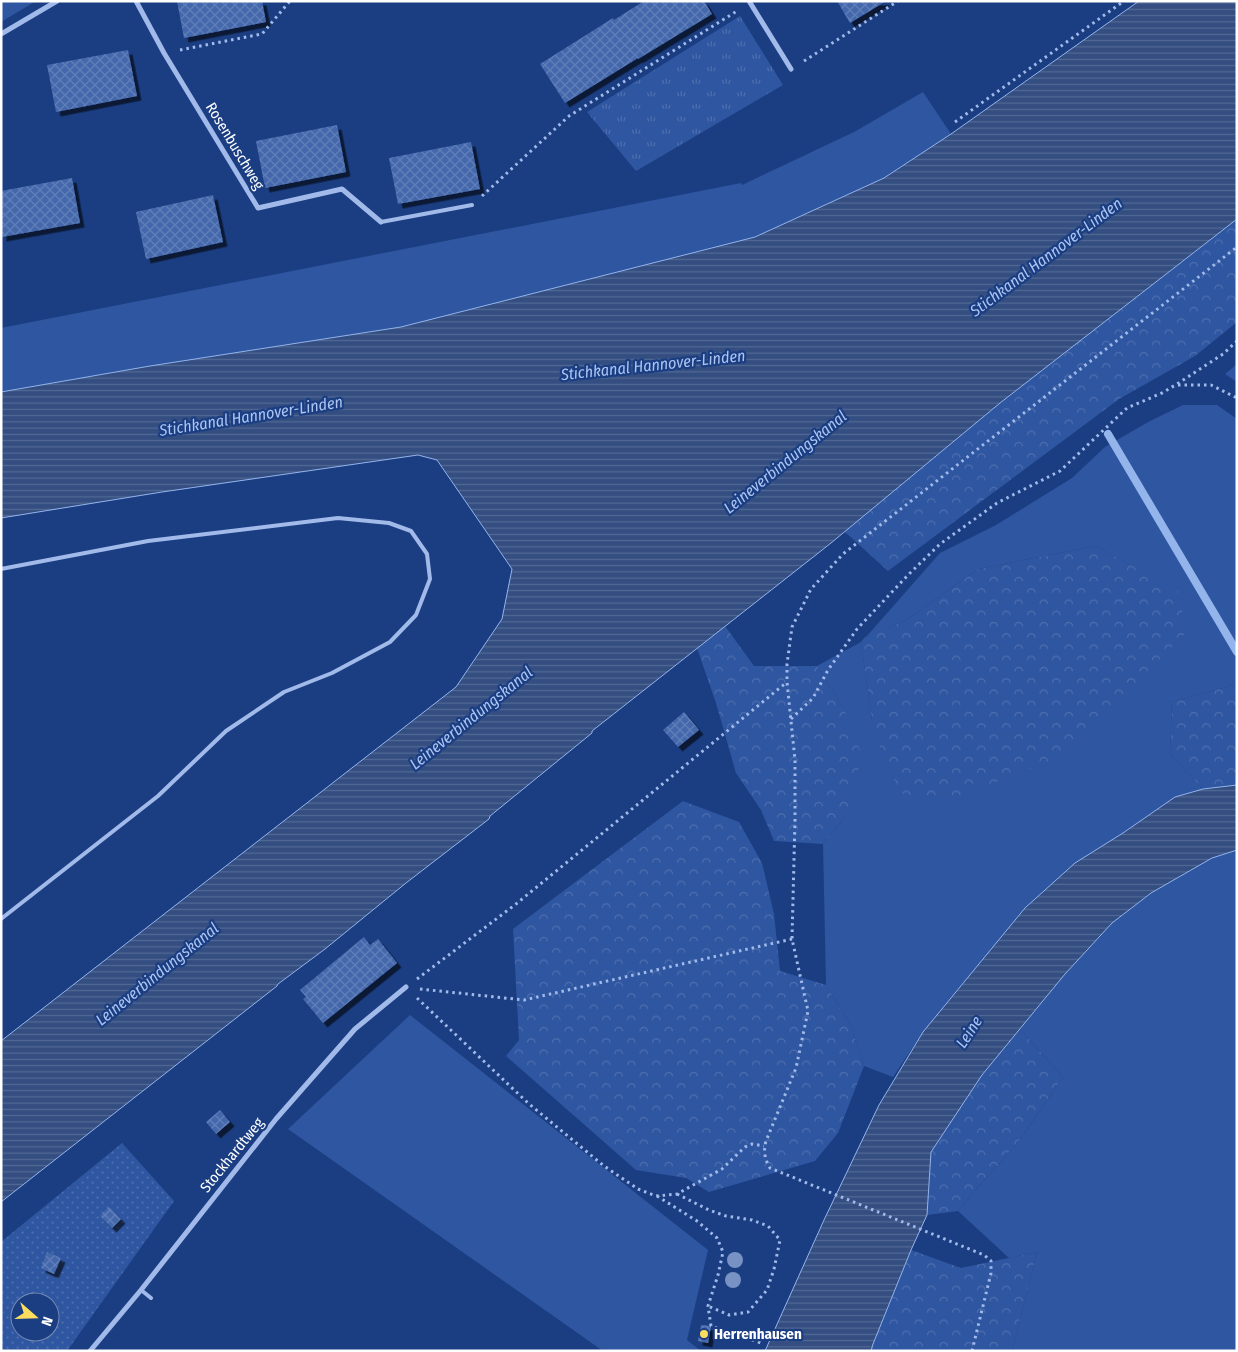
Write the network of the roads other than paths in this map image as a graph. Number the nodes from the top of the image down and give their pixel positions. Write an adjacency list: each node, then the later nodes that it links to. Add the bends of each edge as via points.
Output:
1 (58, 1): 4 (street)
2 (136, 1): 7 (street, Rosenbuschweg, via 258,208 342,189)
3 (750, 2): 5 (street)
4 (1, 34)
5 (791, 69)
6 (472, 205): 7 (lane, Rosenbuschweg)
7 (381, 222)
8 (1, 569): 9 (lane, via 148,541 338,518 389,523 411,531 427,554 430,580 416,615 390,642 332,673 284,692 226,731 158,796)
9 (1, 918)
10 (406, 987): 11 (street, Stockhardtweg, via 355,1029 276,1119)
11 (141, 1290): 12 (lane); 13 (street, Stockhardtweg)
12 (151, 1298)
13 (90, 1351)

